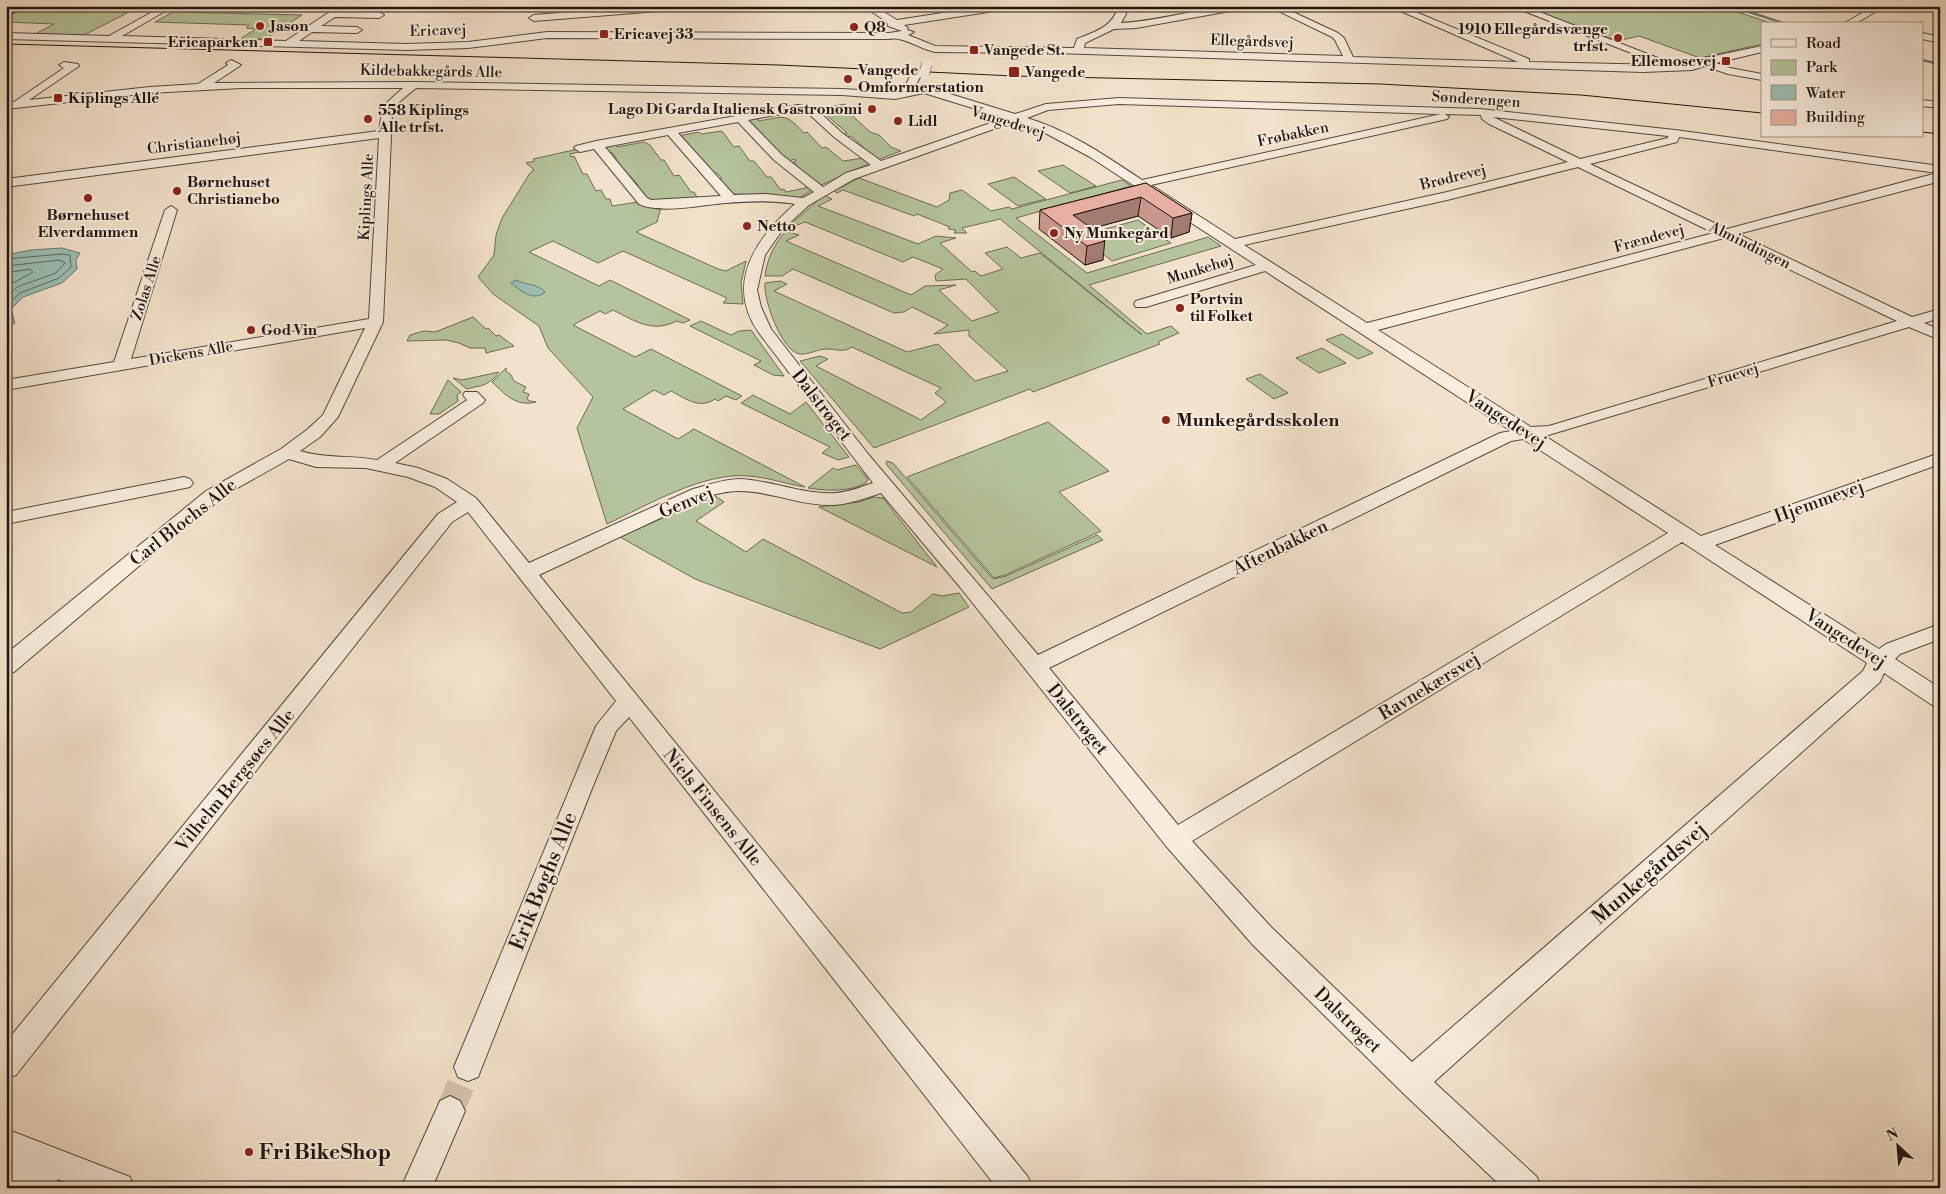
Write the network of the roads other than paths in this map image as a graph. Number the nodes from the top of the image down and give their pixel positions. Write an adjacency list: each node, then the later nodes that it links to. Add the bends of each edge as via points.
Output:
1 (22, 6): 14 (street)
2 (170, 6): 24 (street)
3 (343, 6): 13 (street)
4 (684, 6): 21 (street, via 532,15)
5 (867, 6): 19 (street)
6 (1007, 6): 19 (street, Ericavej)
7 (1123, 6): 17 (street)
8 (1241, 6): 17 (street)
9 (1272, 6): 32 (street, via 1339,38)
10 (1393, 6): 36 (street)
11 (1515, 6): 37 (street)
12 (1881, 6): 16 (street)
13 (330, 10): 15 (street); 18 (street)
14 (6, 13)
15 (379, 15)
16 (1852, 22)
17 (1114, 26): 31 (street, via 1080,41)
18 (310, 29): 20 (street); 26 (street)
19 (898, 29): 21 (street, Ericavej, via 871,36); 28 (street)
20 (357, 30)
21 (547, 35): 26 (street, Ericavej, via 437,47)
22 (6, 36): 24 (street, Ericavej)
23 (1924, 36): 25 (street)
24 (111, 38): 26 (street, Ericavej)
25 (1939, 39)
26 (288, 44)
27 (942, 47): 28 (street, Ellegårdsvej); 29 (street, Ellegårdsvej); 38 (street)
28 (925, 48): 29 (street); 38 (street)
29 (971, 48): 31 (street, Ellegårdsvej)
30 (1761, 49): 33 (street, Ellegårdsvej)
31 (1079, 51): 32 (street, Ellegårdsvej)
32 (1350, 59): 36 (street, Ellegårdsvej)
33 (1704, 62): 36 (street, Ellegårdsvej, via 1673,69 1643,70); 37 (street, Ellegårdsvej); 39 (street, via 1728,71)
34 (231, 64): 41 (street, via 236,65)
35 (64, 65): 44 (street, via 74,66)
36 (1533, 65): 37 (street, Ellegårdsvej)
37 (1671, 65)
38 (921, 69): 42 (street); 42 (street)
39 (1761, 77)
40 (413, 85): 41 (street, Kildebakkegårds Alle); 42 (street, Kildebakkegårds Alle); 53 (street, Kiplings Alle, via 388,106)
41 (202, 86): 44 (street, Kildebakkegårds Alle)
42 (913, 95): 50 (street, Vangedevej); 50 (street, Vangedevej, via 983,108)
43 (1924, 103): 45 (street)
44 (18, 104): 46 (street, Kildebakkegårds Alle)
45 (1940, 105)
46 (6, 106)
47 (1444, 111): 48 (street, Sønderengen); 50 (street, Sønderengen, via 1119,102 1046,107); 61 (street, Frøbakken, via 1443,118)
48 (1480, 112): 52 (street, Sønderengen); 56 (street, Almindingen, via 1493,122)
49 (740, 118): 51 (street); 57 (street, via 798,108 811,110); 62 (street, via 804,179)
50 (1012, 118): 57 (street, Dalstrøget); 61 (street, Vangedevej, via 1071,142)
51 (670, 131): 54 (street); 63 (street)
52 (1674, 133): 56 (street, Brødrevej, via 1673,140); 58 (street, Sønderengen)
53 (385, 134): 60 (street, Christianehøj); 70 (street, Kiplings Alle)
54 (596, 144): 55 (street); 63 (street, via 643,201 649,204)
55 (580, 148)
56 (1576, 162): 65 (street, Almindingen); 66 (street, Brødrevej, via 1447,196)
57 (878, 165): 62 (street, Dalstrøget)
58 (1940, 170)
59 (1940, 176): 65 (street, Frændevej)
60 (6, 183)
61 (1143, 183): 66 (street, Vangedevej)
62 (813, 196): 63 (street); 82 (street, Dalstrøget, via 778,226 758,255 750,290 754,307 764,330)
63 (729, 197)
64 (171, 210): 74 (street, Zolas Alle)
65 (1727, 234): 71 (street, Almindingen); 72 (street, Frændevej)
66 (1234, 243): 67 (street, Vangedevej)
67 (1269, 265): 68 (street, Munkehøj); 72 (street, Vangedevej)
68 (1141, 304)
69 (1940, 313): 71 (street, Fruevej)
70 (376, 322): 74 (street, Dickens Alle); 78 (street, Carl Blochs Alle, via 330,416 314,434)
71 (1910, 322): 73 (street, Almindingen); 77 (street, Fruevej, via 1550,431)
72 (1366, 328): 77 (street, Vangedevej)
73 (1940, 336)
74 (121, 365): 75 (street, Dickens Alle)
75 (6, 384)
76 (471, 395): 80 (street, via 477,400)
77 (1526, 433): 85 (street, Vangedevej); 90 (street, Aftenbakken, via 1506,437)
78 (288, 453): 80 (street, Niels Finsens Alle, via 316,462); 89 (street, Carl Blochs Alle, via 212,495)
79 (1940, 458): 85 (street, Hjemmevej)
80 (381, 465): 83 (street, Niels Finsens Alle, via 441,483)
81 (184, 483): 84 (street)
82 (885, 486): 86 (street, Genvej, via 831,500 740,485 719,488 698,494); 90 (street, Dalstrøget)
83 (470, 502): 86 (street, Niels Finsens Alle); 94 (street, Vilhelm Bergsøes Alle, via 446,518)
84 (6, 518)
85 (1690, 538): 88 (street, Vangedevej); 93 (street, Ravnekærsvej)
86 (525, 573): 92 (street, Niels Finsens Alle)
87 (1940, 631): 88 (street, via 1893,649)
88 (1879, 660): 91 (street, Vangedevej); 96 (street, Munkegårdsvej, via 1872,676)
89 (6, 666)
90 (1035, 666): 93 (street, Dalstrøget)
91 (1940, 699)
92 (629, 702): 95 (street, Erik Bøghs Alle, via 607,726 580,786); 103 (street, Niels Finsens Alle)
93 (1175, 839): 96 (street, Dalstrøget, via 1262,936)
94 (6, 1065)
95 (468, 1067)
96 (1412, 1082): 104 (street, Dalstrøget)
97 (450, 1111): 102 (street)
98 (6, 1144): 101 (street)
99 (6, 1173): 100 (street)
100 (44, 1188)
101 (120, 1188)
102 (416, 1188)
103 (1017, 1188)
104 (1526, 1188)

